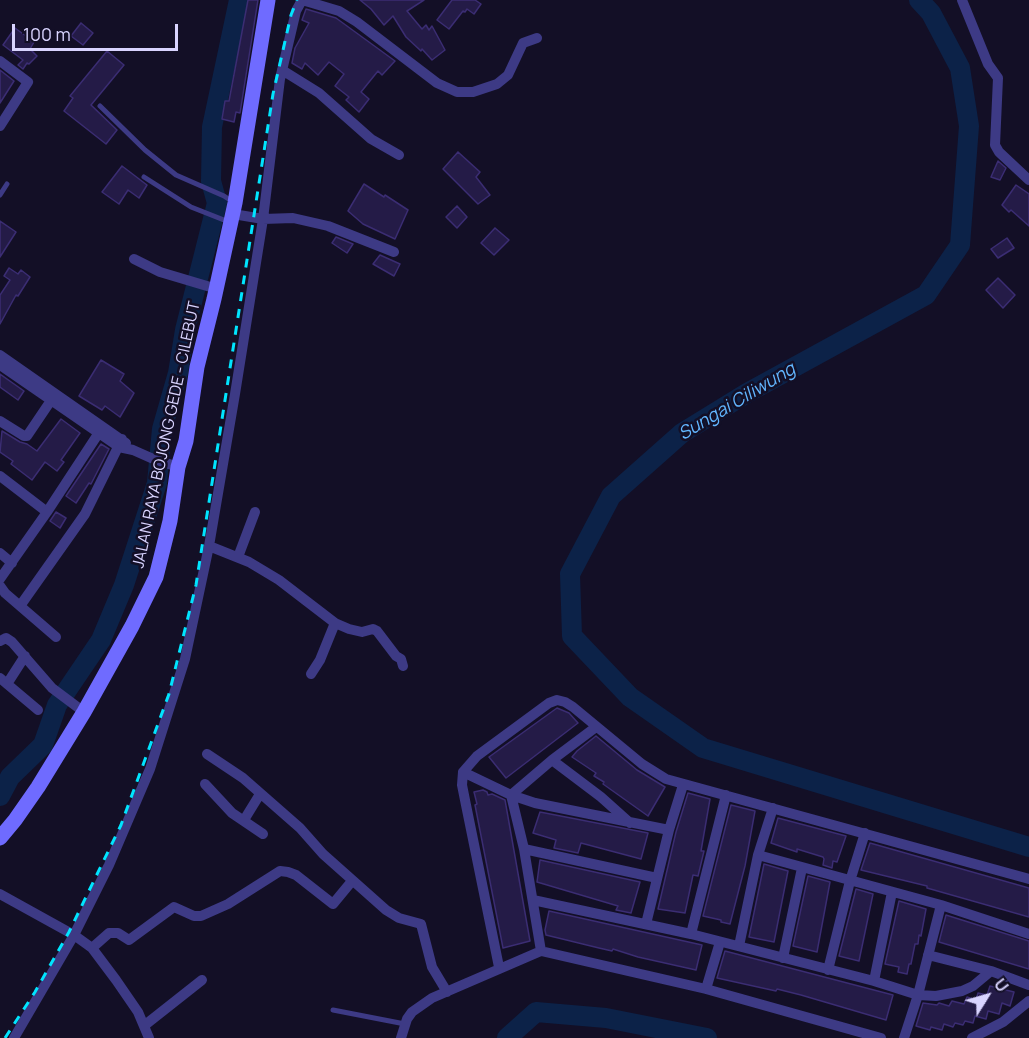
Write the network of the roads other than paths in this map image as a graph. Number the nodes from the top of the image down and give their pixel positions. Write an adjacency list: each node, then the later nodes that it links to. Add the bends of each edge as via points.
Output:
1 (268, 0): 14 (main road, JALAN RAYA BOJONG GEDE - CILEBUT)
2 (302, 0): 4 (street, via 339,11 432,79 457,92 473,92 497,84 508,75 523,43); 6 (street)
3 (962, 0): 11 (street, via 988,64 998,78 995,145)
4 (537, 38)
5 (0, 62): 8 (street, via 28,82)
6 (282, 70): 9 (street, via 319,93 371,140); 15 (street)
7 (100, 106): 14 (lane, via 145,150)
8 (0, 126)
9 (399, 155)
10 (144, 177): 14 (lane, via 191,207)
11 (1029, 180)
12 (7, 184): 13 (lane)
13 (0, 195)
14 (229, 211): 15 (street); 18 (main road, JALAN RAYA BOJONG GEDE - CILEBUT)
15 (263, 219): 16 (street, via 294,218 328,226); 29 (street)
16 (394, 252)
17 (134, 259): 18 (street, via 160,272)
18 (217, 289): 25 (main road, JALAN RAYA BOJONG GEDE - CILEBUT, via 197,367 186,441)
19 (0, 355): 21 (street)
20 (0, 364): 21 (street)
21 (53, 397): 22 (street, via 27,436); 23 (street)
22 (0, 421)
23 (101, 430): 24 (street); 27 (street)
24 (121, 443): 25 (street); 35 (street, via 85,514)
25 (175, 466): 43 (main road, JALAN RAYA BOJONG GEDE - CILEBUT, via 170,521 156,577 123,643)
26 (0, 476): 27 (street)
27 (47, 512): 32 (street)
28 (255, 512): 31 (street)
29 (209, 546): 31 (street); 75 (street, via 185,659 150,769)
30 (0, 553): 32 (street)
31 (238, 557): 36 (street, via 279,579)
32 (12, 563): 33 (street)
33 (0, 579)
34 (0, 586): 35 (street)
35 (20, 606): 37 (street)
36 (335, 623): 40 (street, via 356,631 377,631); 41 (street)
37 (56, 637)
38 (0, 641): 39 (street, via 9,639)
39 (25, 656): 42 (street); 43 (street, via 56,692)
40 (403, 666)
41 (311, 674)
42 (3, 681): 44 (street)
43 (79, 708): 60 (main road, JALAN RAYA BOJONG GEDE - CILEBUT, via 38,787)
44 (38, 710)
45 (596, 727): 47 (street); 48 (street, via 573,707 557,700 477,756); 50 (street, via 642,764)
46 (207, 754): 51 (street)
47 (552, 760): 52 (street); 56 (street)
48 (464, 772): 52 (street); 82 (street, via 462,785)
49 (205, 784): 55 (street)
50 (683, 784): 53 (street); 57 (street)
51 (260, 794): 55 (street); 67 (street)
52 (511, 795): 56 (street); 61 (street)
53 (726, 795): 54 (street); 73 (street)
54 (773, 808): 58 (street); 62 (street)
55 (244, 820): 59 (street)
56 (630, 823): 57 (street)
57 (669, 830): 64 (street)
58 (865, 833): 65 (street); 66 (street)
59 (263, 834)
60 (0, 838)
61 (524, 849): 64 (street); 70 (street)
62 (758, 855): 63 (street); 77 (street)
63 (802, 868): 66 (street); 81 (street)
64 (657, 878): 72 (street)
65 (1029, 879)
66 (850, 880): 68 (street); 83 (street)
67 (352, 881): 78 (street, via 333,904 296,875 280,871 201,916 174,907 129,940 109,933); 89 (street, via 392,915 421,924 432,967)
68 (892, 892): 71 (street); 86 (street)
69 (0, 894): 75 (street)
70 (533, 900): 72 (street); 79 (street)
71 (941, 905): 74 (street); 80 (street)
72 (646, 924): 73 (street)
73 (692, 934): 76 (street)
74 (1029, 934)
75 (74, 935): 78 (street); 95 (street)
76 (720, 942): 77 (street); 88 (street)
77 (739, 946): 81 (street)
78 (92, 948): 94 (street)
79 (541, 951): 82 (street); 88 (street)
80 (928, 955): 84 (street); 90 (street)
81 (783, 958): 83 (street)
82 (499, 967): 89 (street)
83 (828, 970): 86 (street)
84 (991, 971): 87 (street); 90 (street, via 962,991)
85 (202, 980): 94 (street)
86 (874, 981): 90 (street)
87 (1029, 985)
88 (706, 989): 98 (street)
89 (447, 992): 93 (street, via 418,1007)
90 (918, 995): 99 (street)
91 (1029, 1001): 100 (street, via 1003,1022)
92 (333, 1010): 93 (lane)
93 (405, 1024): 97 (street)
94 (145, 1025): 96 (street)
95 (14, 1038)
96 (149, 1038)
97 (401, 1038)
98 (881, 1038)
99 (904, 1038)
100 (972, 1038)

